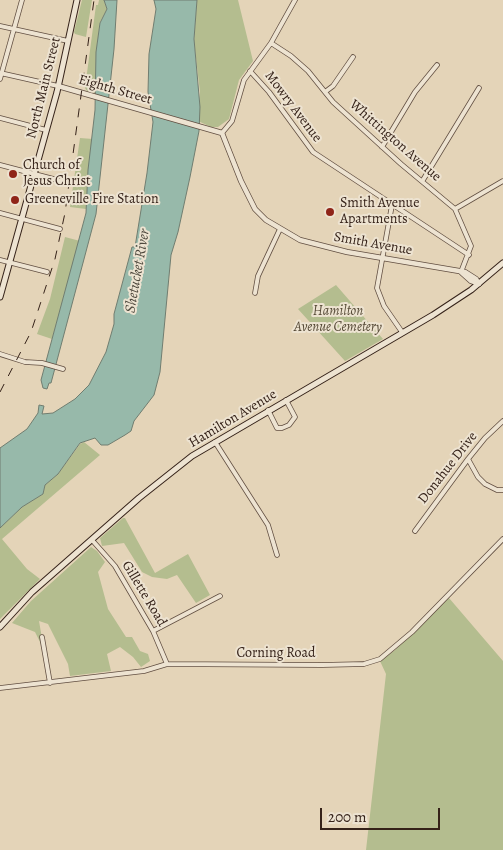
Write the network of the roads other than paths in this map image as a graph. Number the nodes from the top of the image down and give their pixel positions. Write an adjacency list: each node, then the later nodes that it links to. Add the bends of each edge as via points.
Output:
1 (22, 0): 5 (street)
2 (77, 0): 6 (main road, North Main Street)
3 (295, 0): 7 (street)
4 (0, 26): 5 (street)
5 (14, 29): 6 (street); 11 (street)
6 (68, 41): 13 (main road, North Main Street)
7 (271, 43): 10 (street); 15 (street, Whittington Avenue, via 308,71)
8 (353, 57): 15 (street)
9 (437, 65): 19 (street, via 415,92)
10 (250, 71): 18 (street, via 240,90 232,121); 25 (street, Mowry Avenue, via 313,152)
11 (1, 73): 12 (street); 13 (street, Eighth Street)
12 (0, 79)
13 (58, 86): 17 (main road, North Main Street); 18 (street, Eighth Street)
14 (479, 88): 22 (street)
15 (325, 92): 19 (street, Whittington Avenue)
16 (0, 118): 17 (street)
17 (46, 130): 21 (main road, North Main Street)
18 (222, 133): 30 (street, Smith Avenue, via 254,206)
19 (382, 147): 22 (street, Whittington Avenue)
20 (0, 165): 21 (street)
21 (34, 174): 24 (street); 28 (main road, North Main Street)
22 (423, 180): 26 (street, Whittington Avenue)
23 (503, 181): 26 (street)
24 (65, 182)
25 (392, 205): 31 (street, Mowry Avenue); 32 (street)
26 (455, 209): 31 (street, Whittington Avenue, via 471,246)
27 (0, 212): 28 (street)
28 (22, 218): 29 (street); 34 (main road, North Main Street)
29 (60, 230)
30 (280, 230): 32 (street, Smith Avenue, via 316,246); 39 (street, via 258,276)
31 (469, 255): 37 (street)
32 (382, 258): 37 (street, Smith Avenue); 41 (street, via 377,288 379,296)
33 (0, 260): 34 (street)
34 (10, 263): 36 (street); 40 (main road, North Main Street)
35 (503, 263): 38 (main road, Hamilton Avenue)
36 (47, 272)
37 (461, 272): 38 (street, Smith Avenue, via 469,274)
38 (478, 284): 41 (main road, Hamilton Avenue)
39 (255, 293)
40 (0, 297)
41 (402, 332): 44 (main road, Hamilton Avenue)
42 (0, 354): 43 (street)
43 (63, 369)
44 (286, 400): 45 (main road, Hamilton Avenue); 45 (street, via 295,417 289,425 277,428)
45 (268, 410): 47 (main road, Hamilton Avenue)
46 (503, 421): 48 (street, Donahue Drive)
47 (215, 442): 52 (main road, Hamilton Avenue, via 166,475); 53 (street, via 268,525)
48 (468, 459): 49 (street, via 485,484); 50 (street, Donahue Drive)
49 (503, 490)
50 (414, 531)
51 (503, 539): 58 (street, Corning Road, via 412,632 380,659 364,664 322,665)
52 (92, 540): 55 (main road, Hamilton Avenue, via 32,592); 56 (street, Gillette Road, via 115,566)
53 (277, 555)
54 (220, 596): 56 (street)
55 (0, 627)
56 (153, 631): 58 (street, Gillette Road)
57 (42, 637): 59 (street)
58 (167, 664): 59 (street, Corning Road, via 144,671)
59 (50, 683): 60 (street, Corning Road)
60 (0, 688)

